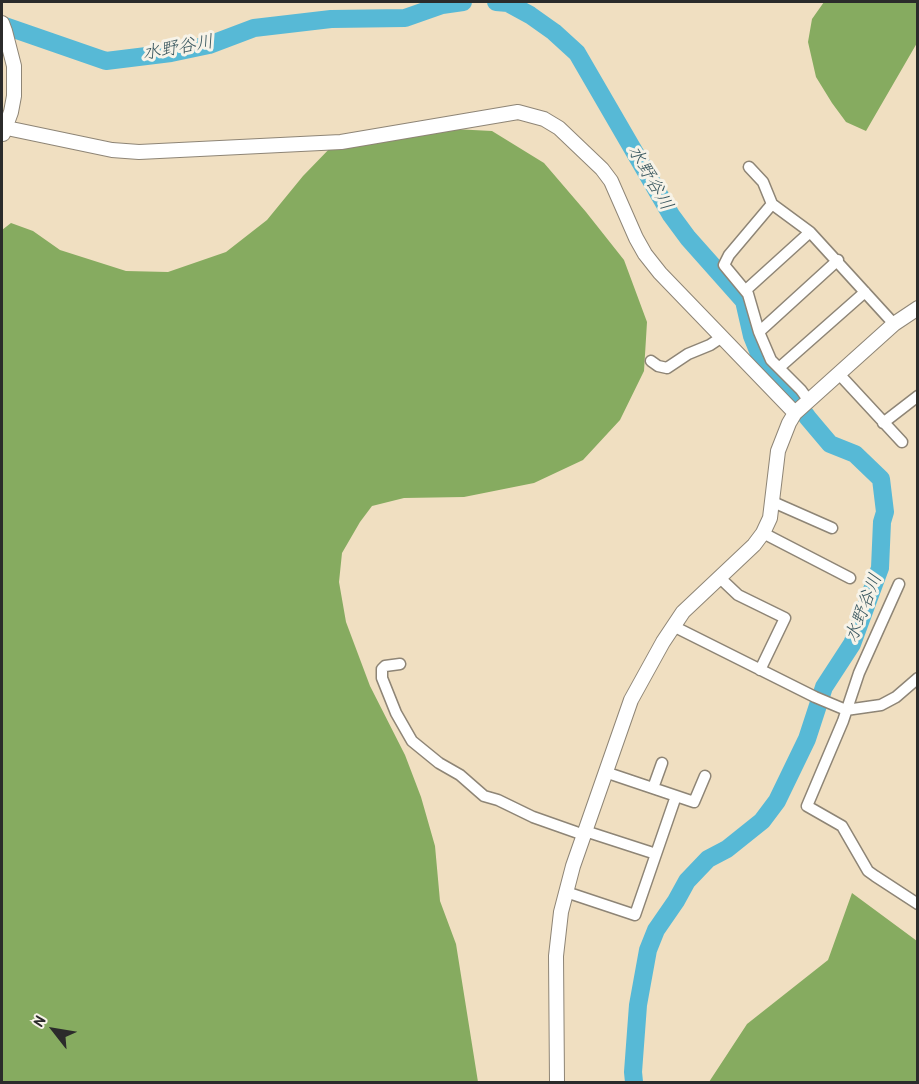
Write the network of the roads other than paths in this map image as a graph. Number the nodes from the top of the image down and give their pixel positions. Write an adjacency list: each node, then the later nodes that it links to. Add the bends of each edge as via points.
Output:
1 (2, 23): 2 (street, via 14,66 14,96)
2 (3, 130): 12 (street, via 139,152 340,142 504,113 530,114 559,128 602,169 645,254)
3 (749, 167): 4 (street, via 763,182)
4 (772, 204): 5 (street); 7 (street, via 724,265)
5 (810, 231): 6 (street); 7 (street)
6 (838, 260): 8 (street); 11 (street)
7 (746, 290): 11 (street)
8 (865, 292): 10 (street); 14 (street)
9 (918, 308): 10 (street)
10 (894, 324): 15 (street)
11 (759, 332): 14 (street, via 767,354)
12 (722, 337): 13 (street, via 667,368); 17 (street)
13 (651, 361)
14 (780, 368): 17 (street)
15 (839, 374): 17 (street); 18 (street)
16 (918, 396): 18 (street)
17 (802, 407): 20 (street, via 789,423 778,451)
18 (883, 423): 19 (street)
19 (902, 442)
20 (773, 502): 21 (street); 22 (street)
21 (832, 528)
22 (763, 533): 23 (street); 24 (street)
23 (719, 577): 26 (street); 28 (street, via 738,595 785,618)
24 (850, 578)
25 (899, 584): 30 (street)
26 (673, 626): 28 (street); 32 (street, via 631,700)
27 (400, 664): 36 (street, via 385,666 382,678 412,741 484,796)
28 (760, 670): 30 (street)
29 (918, 678): 30 (street, via 881,705)
30 (846, 710): 39 (street, via 807,806 842,826 874,876)
31 (662, 763): 34 (street)
32 (605, 772): 34 (street); 36 (street)
33 (705, 776): 35 (street, via 694,802)
34 (653, 788): 35 (street)
35 (676, 796): 37 (street)
36 (585, 833): 37 (street); 38 (street)
37 (656, 854): 38 (street, via 635,915)
38 (566, 892): 40 (street, via 556,956)
39 (918, 904)
40 (557, 1083)

